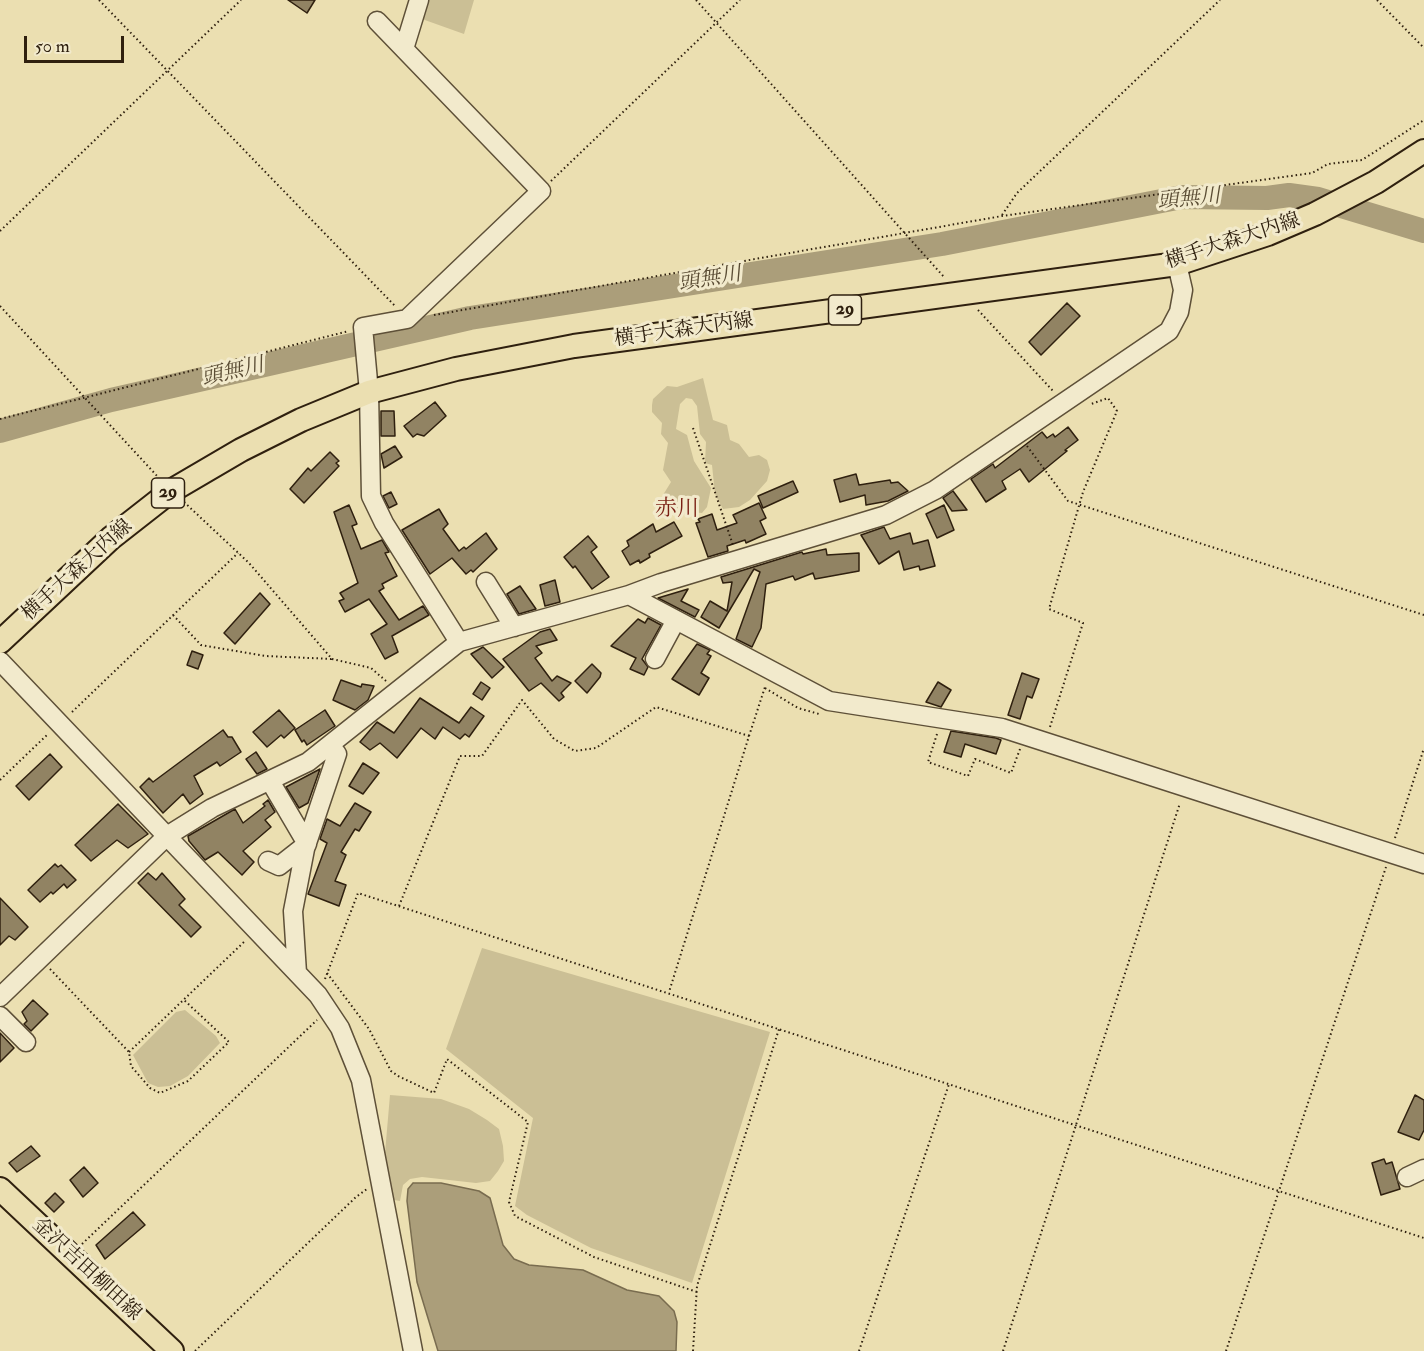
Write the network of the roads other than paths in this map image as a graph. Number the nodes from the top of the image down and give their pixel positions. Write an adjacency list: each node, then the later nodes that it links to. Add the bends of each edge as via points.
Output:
1 (419, 0): 3 (street)
2 (377, 21): 3 (street)
3 (404, 49): 6 (street, via 541,191 412,314 363,327)
4 (1424, 151): 5 (main road, 横手大森大内線 / 29, via 1315,214)
5 (1178, 264): 6 (main road, 横手大森大内線 / 29, via 574,346 456,369); 8 (street, via 1183,290 1179,312 1169,331 935,490 886,515)
6 (369, 392): 11 (main road, 横手大森大内線 / 29, via 301,420 171,491 111,538); 12 (street, via 373,503)
7 (486, 582): 10 (street)
8 (629, 595): 9 (street); 10 (street)
9 (676, 620): 13 (street); 20 (street, via 768,680 828,701 972,722 1025,736)
10 (514, 627): 12 (street)
11 (0, 642)
12 (459, 642): 15 (street)
13 (654, 658)
14 (0, 661): 17 (street)
15 (331, 746): 16 (street); 18 (street, via 338,754)
16 (270, 781): 17 (street, via 212,808); 18 (street)
17 (167, 836): 21 (street); 22 (street)
18 (307, 844): 19 (street, via 279,866); 21 (street, via 293,911)
19 (268, 861)
20 (1424, 864)
21 (297, 973): 29 (street, via 340,1029 362,1080)
22 (0, 997)
23 (0, 1016): 24 (street)
24 (26, 1042)
25 (1424, 1169): 26 (street)
26 (1407, 1177)
27 (0, 1189): 28 (main road, 金沢吉田柳田線)
28 (172, 1351)
29 (413, 1351)

